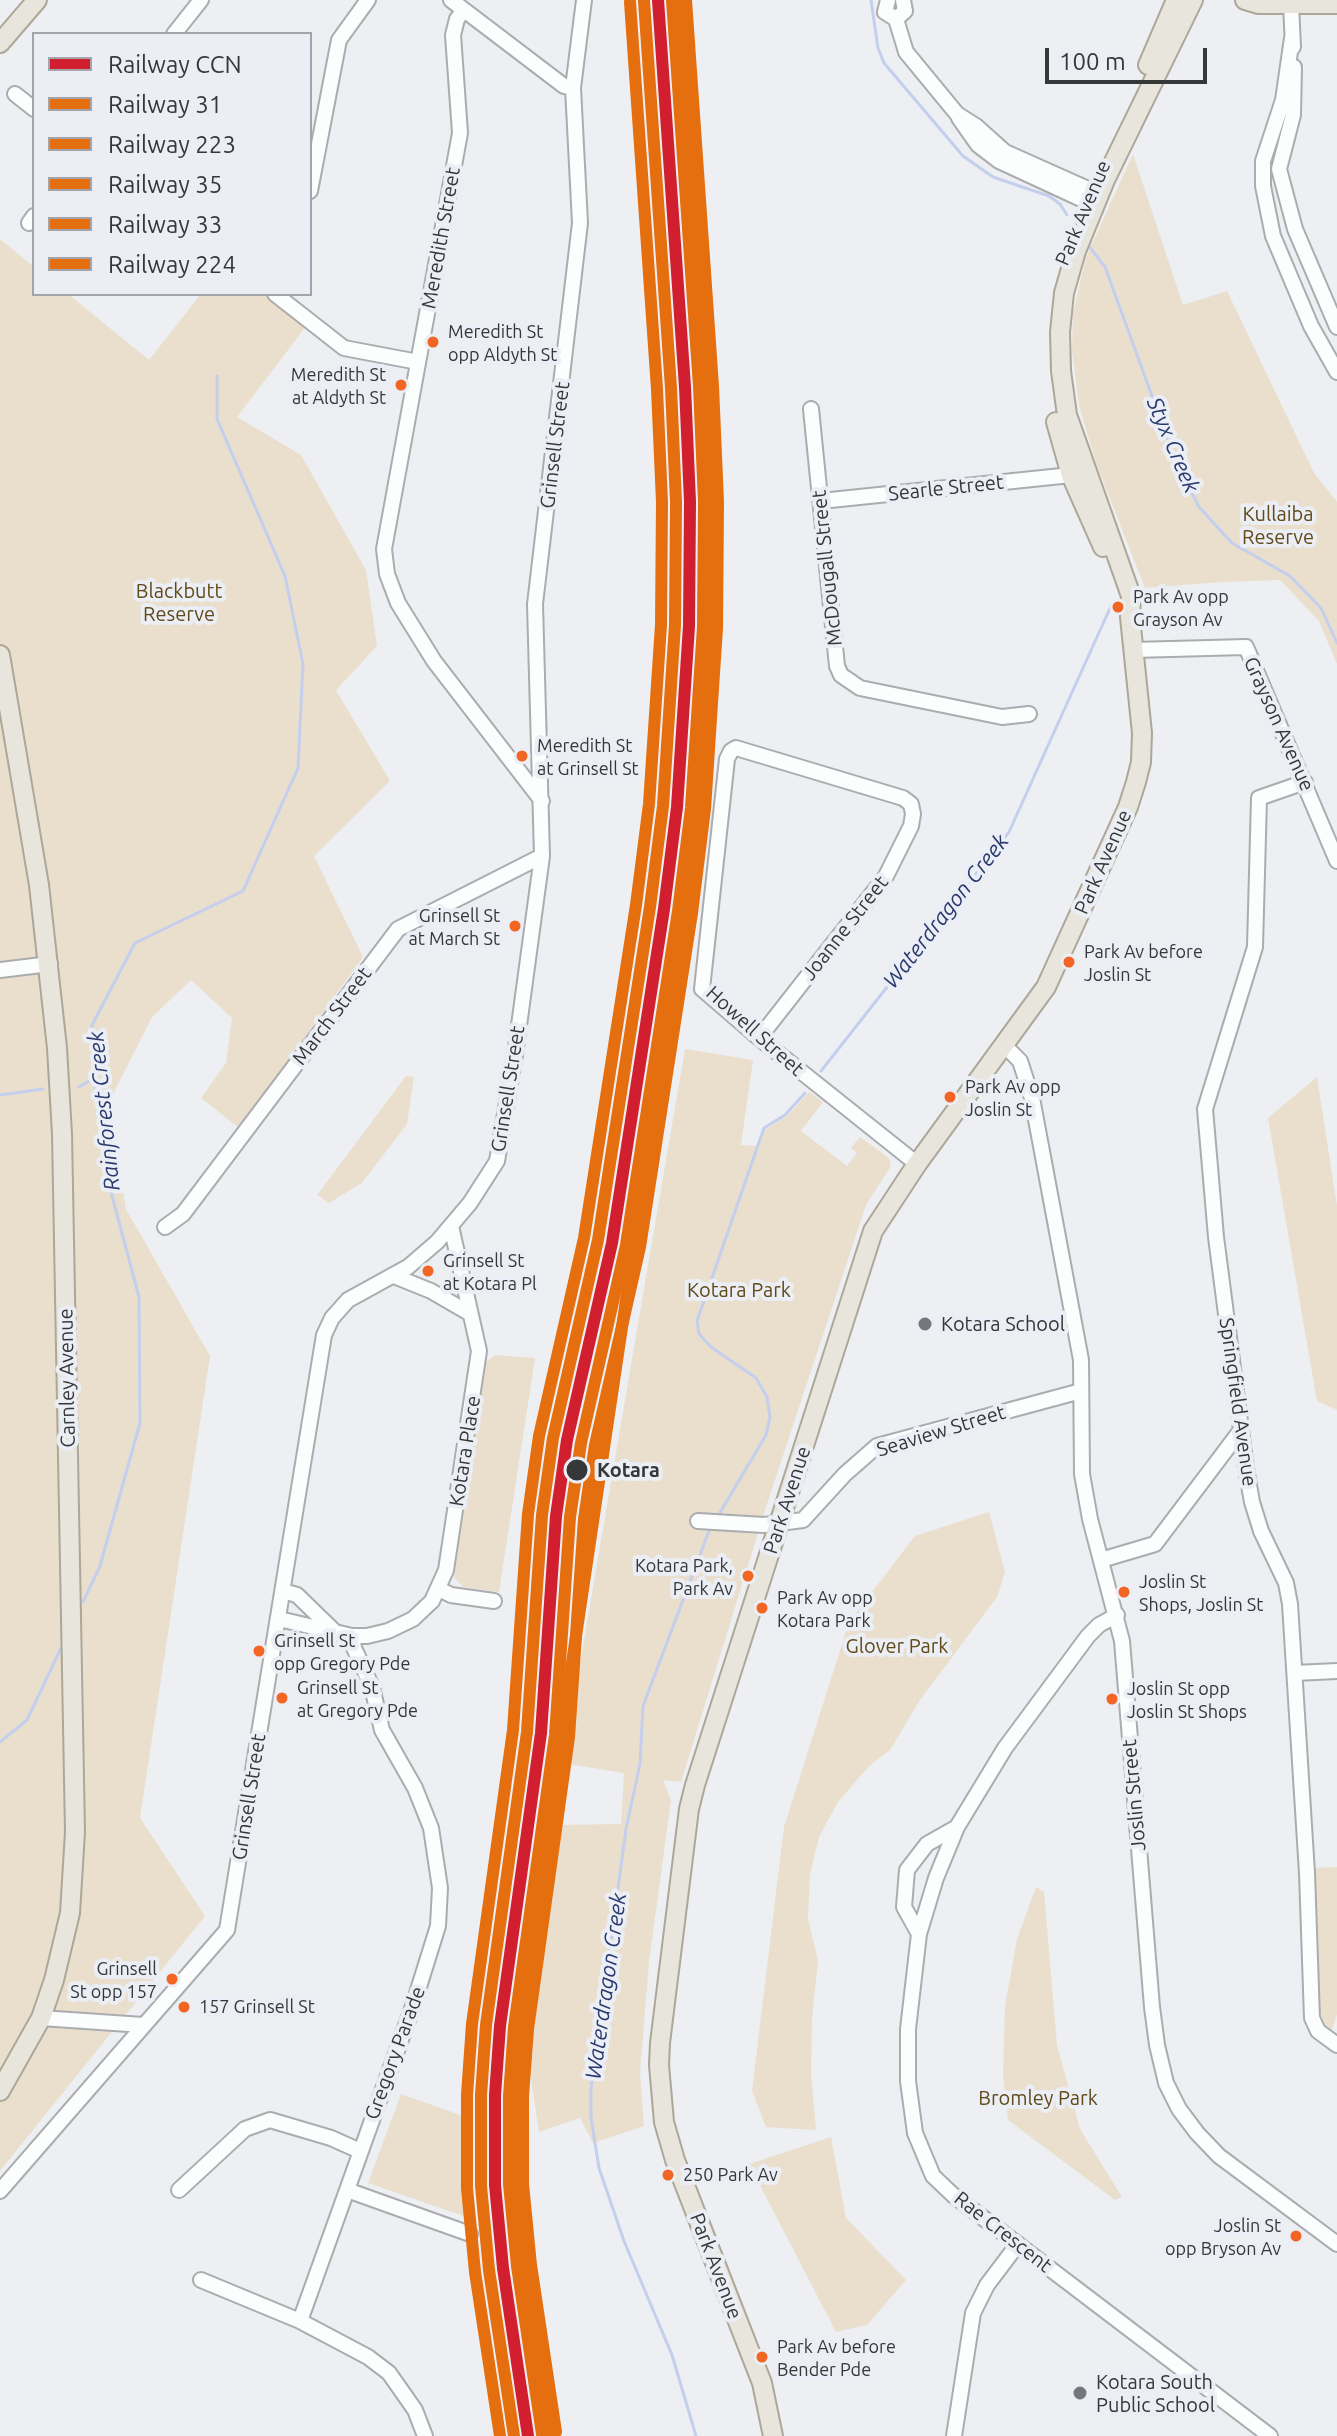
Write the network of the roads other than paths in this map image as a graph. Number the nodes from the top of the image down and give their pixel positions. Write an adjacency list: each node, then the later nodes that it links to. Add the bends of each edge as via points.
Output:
1 (37, 0): 17 (main road)
2 (201, 0): 15 (street)
3 (368, 0): 21 (street, via 339,40)
4 (451, 0): 13 (street)
5 (584, 0): 18 (street, Grinsell Street)
6 (888, 0): 14 (street, via 885,12)
7 (903, 0): 14 (street, via 905,11)
8 (1176, 0): 22 (main road, Park Avenue)
9 (1193, 0): 22 (main road, Park Avenue)
10 (1245, 0): 11 (main road)
11 (1291, 4): 12 (main road); 16 (street)
12 (1337, 4)
13 (464, 10): 18 (street); 26 (street, Meredith Street, via 453,35 460,133)
14 (896, 19): 22 (street, via 906,52 957,114 1005,152)
15 (176, 32)
16 (1292, 38): 25 (street, via 1293,115 1279,169 1295,229); 27 (street, via 1283,100 1263,161 1263,186 1273,236)
17 (0, 43)
18 (573, 88): 39 (street, Grinsell Street, via 580,223 535,604)
19 (15, 94): 20 (street)
20 (32, 107)
21 (312, 181)
22 (1092, 198): 23 (main road, Park Avenue)
23 (1071, 248): 28 (main road, Park Avenue, via 1060,351); 30 (main road, Park Avenue, via 1051,304 1049,370 1054,415)
24 (282, 296): 26 (street, via 344,348)
25 (1337, 327)
26 (418, 362): 39 (street, Meredith Street, via 384,549 387,574 398,603 434,661)
27 (1337, 372)
28 (1064, 402): 30 (main road, via 1075,462); 32 (main road, Park Avenue)
29 (811, 409): 31 (street, McDougall Street)
30 (1071, 475): 31 (street, Searle Street); 32 (main road, via 1081,482); 33 (main road, Park Avenue)
31 (821, 501): 36 (street, McDougall Street, via 837,666 844,679 860,688 1002,717)
32 (1111, 536): 33 (main road, Park Avenue, via 1131,596)
33 (1130, 617): 34 (main road, Park Avenue)
34 (1133, 650): 38 (street, Grayson Avenue, via 1246,647); 45 (main road, Park Avenue, via 1142,733 1141,762 1128,807 1055,971)
35 (0, 655): 42 (main road, Carnley Avenue)
36 (1029, 714)
37 (731, 751): 44 (street, Howell Street, via 702,989); 44 (street, Joanne Street, via 741,748 919,806 886,876)
38 (1305, 782): 41 (street, Grayson Avenue); 52 (street, Springfield Avenue, via 1259,798 1255,947 1205,1109)
39 (542, 801): 40 (street, Grinsell Street)
40 (542, 856): 47 (street, Grinsell Street, via 497,1161); 48 (street, March Street, via 398,929 183,1214)
41 (1337, 861)
42 (50, 964): 43 (street); 67 (main road, Carnley Avenue, via 62,1134 75,1832 70,1913)
43 (0, 970)
44 (759, 1038): 46 (street, Howell Street)
45 (1005, 1046): 46 (main road, Park Avenue); 51 (street, Joslin Street, via 1020,1061 1032,1098 1081,1360)
46 (917, 1164): 54 (main road, Park Avenue, via 868,1244)
47 (451, 1226): 49 (street, Grinsell Street, via 423,1256); 50 (street, Kotara Place)
48 (165, 1227)
49 (394, 1276): 50 (street); 57 (street, Grinsell Street, via 348,1300 324,1335)
50 (469, 1313): 56 (street, Kotara Place, via 478,1367)
51 (1081, 1391): 54 (street, Seaview Street, via 877,1446 803,1520); 55 (street, Joslin Street, via 1082,1474)
52 (1241, 1430): 55 (street, via 1155,1544); 64 (street, Springfield Avenue, via 1252,1502 1286,1583)
53 (698, 1521): 54 (street)
54 (780, 1523): 81 (main road, Park Avenue, via 695,1785 659,2065 668,2141 762,2383)
55 (1101, 1560): 59 (street, Joslin Street)
56 (439, 1589): 58 (street); 62 (street, Kotara Place, via 425,1609 399,1627)
57 (283, 1591): 60 (street, Grinsell Street); 61 (street, via 297,1595)
58 (494, 1601)
59 (1117, 1615): 65 (street, Rae Crescent, via 1088,1636 1005,1748); 77 (street, Joslin Street, via 1152,2007 1166,2083 1179,2109 1219,2156)
60 (279, 1619): 61 (street); 68 (street, Grinsell Street, via 227,1930)
61 (334, 1631): 62 (street)
62 (352, 1636): 71 (street, Gregory Parade, via 382,1730 431,1828 440,1888 438,1926)
63 (1337, 1671): 64 (street)
64 (1295, 1673): 69 (street, Springfield Avenue, via 1312,2018 1318,2031)
65 (957, 1827): 66 (street, Rae Crescent); 66 (street, Rae Crescent, via 927,1844 907,1870 904,1907)
66 (919, 1934): 76 (street, Rae Crescent, via 908,2081 921,2153 933,2176 953,2195)
67 (41, 2018): 68 (street); 70 (main road, Carnley Avenue)
68 (143, 2025): 74 (street, Grinsell Street)
69 (1337, 2045)
70 (0, 2091)
71 (360, 2151): 72 (street, via 270,2120 245,2129); 73 (street, Gregory Parade)
72 (179, 2190)
73 (347, 2190): 75 (street); 79 (street, Gregory Parade)
74 (0, 2191)
75 (470, 2234)
76 (1018, 2244): 82 (street, via 973,2313); 83 (street, Rae Crescent)
77 (1337, 2244)
78 (201, 2280): 79 (street)
79 (300, 2321): 80 (street, via 389,2373 415,2410)
80 (425, 2436)
81 (773, 2436)
82 (954, 2436)
83 (1270, 2436)

